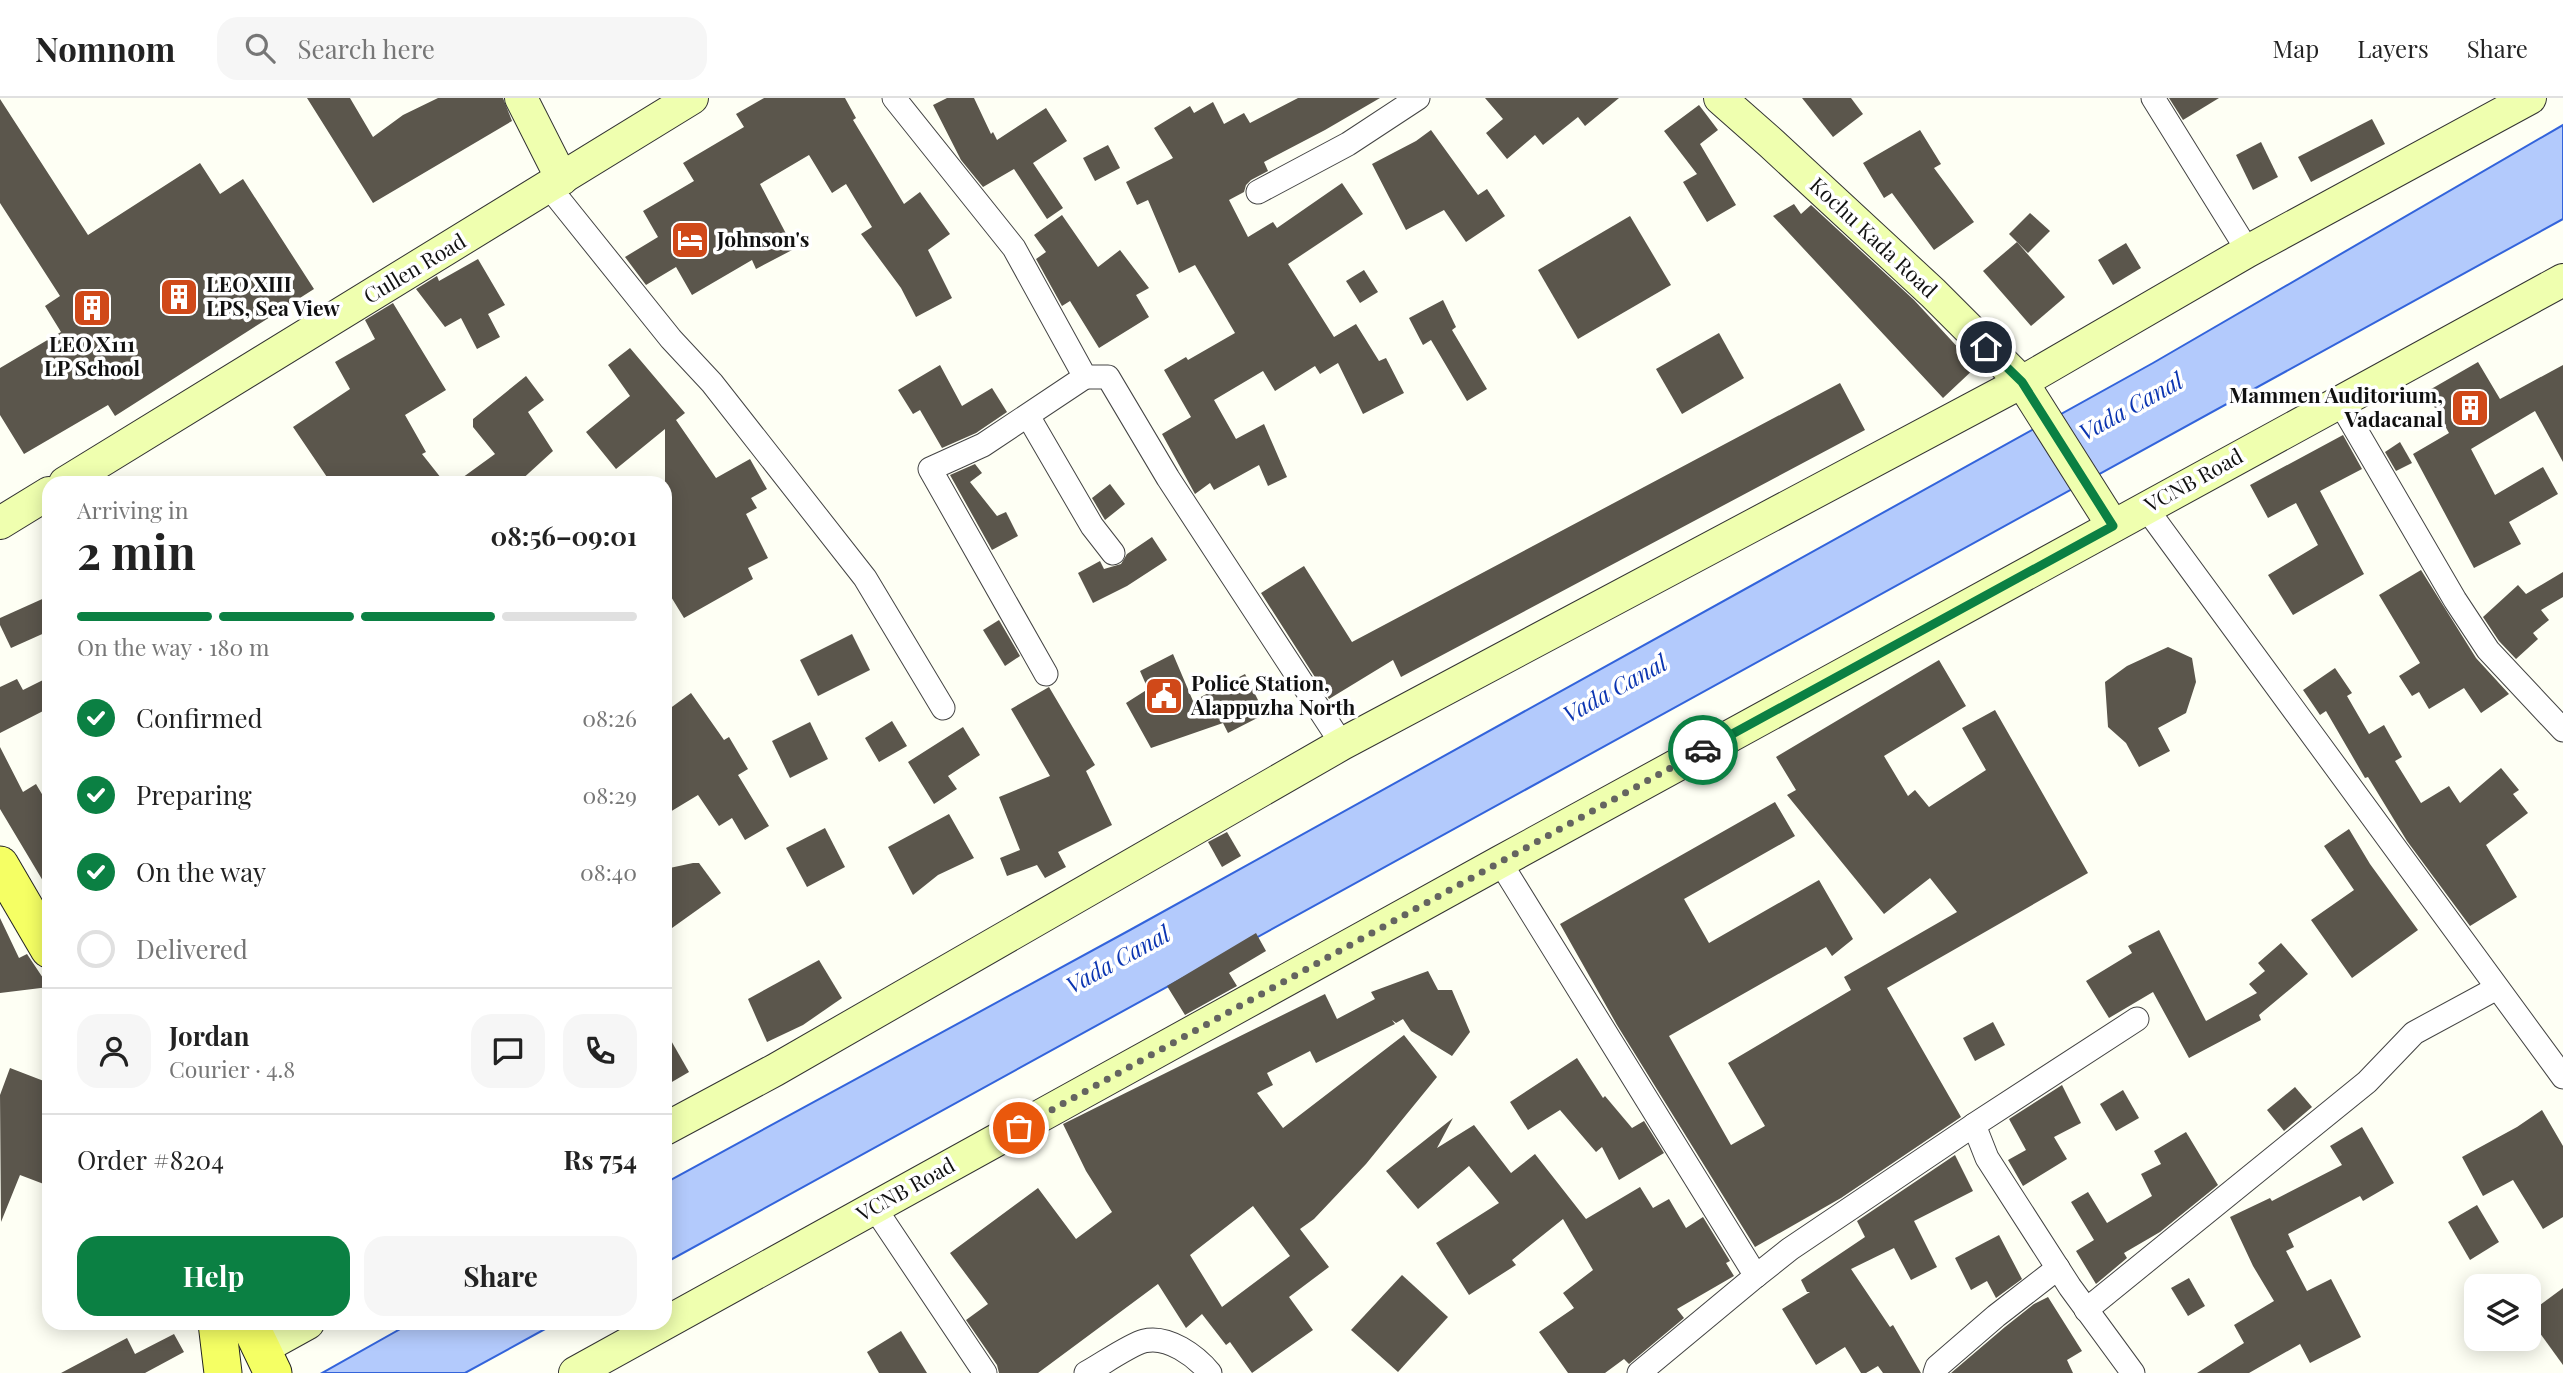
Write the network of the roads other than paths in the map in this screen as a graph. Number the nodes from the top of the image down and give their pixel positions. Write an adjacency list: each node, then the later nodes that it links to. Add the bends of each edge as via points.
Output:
1 (521, 98): 8 (main road)
2 (692, 98): 8 (main road, Cullen Road)
3 (894, 98): 12 (street, via 1014,247)
4 (1418, 98): 9 (street, via 1348,144)
5 (1720, 98): 13 (main road, Kochu Kada Road, via 1933,293)
6 (2153, 98): 10 (street)
7 (2530, 98): 10 (main road)
8 (556, 183): 16 (main road, Cullen Road); 23 (street, via 671,339 712,383 865,578)
9 (1258, 192)
10 (2248, 251): 13 (main road)
11 (2563, 280): 14 (main road, VCNB Road)
12 (1085, 377): 15 (street); 25 (street, via 1108,377 1168,478)
13 (2027, 390): 19 (main road, Kochu Kada Road); 25 (main road)
14 (2339, 401): 18 (main road, VCNB Road); 24 (street, via 2488,650)
15 (1028, 416): 21 (street, via 1092,526); 22 (street, via 983,445 930,469)
16 (76, 476)
17 (42, 497): 20 (main road)
18 (2146, 508): 19 (main road, VCNB Road); 29 (street)
19 (2108, 517): 26 (main road, VCNB Road)
20 (0, 523)
21 (1113, 553)
22 (1046, 674)
23 (943, 708)
24 (2563, 730)
25 (1342, 744): 32 (main road)
26 (1500, 862): 34 (main road, VCNB Road); 36 (street)
27 (0, 865): 28 (main road)
28 (42, 937)
29 (2497, 988): 31 (street); 37 (street, via 2414,1034 2367,1082)
30 (2137, 1019): 33 (street)
31 (2563, 1077)
32 (672, 1125)
33 (1974, 1125): 35 (street, via 1987,1157); 36 (street, via 1790,1248)
34 (874, 1207): 38 (main road, VCNB Road); 45 (street)
35 (2058, 1268): 37 (street); 49 (street, via 1996,1316)
36 (1756, 1276): 48 (street)
37 (2086, 1310): 50 (street)
38 (672, 1319)
39 (218, 1330): 43 (main road)
40 (296, 1330): 42 (main road)
41 (652, 1330): 44 (main road, VCNB Road)
42 (261, 1348): 43 (main road)
43 (221, 1373)
44 (575, 1373)
45 (985, 1373)
46 (1086, 1373): 47 (street, via 1145,1341 1172,1344 1198,1358)
47 (1210, 1373)
48 (1639, 1373)
49 (1935, 1373)
50 (2133, 1373)

